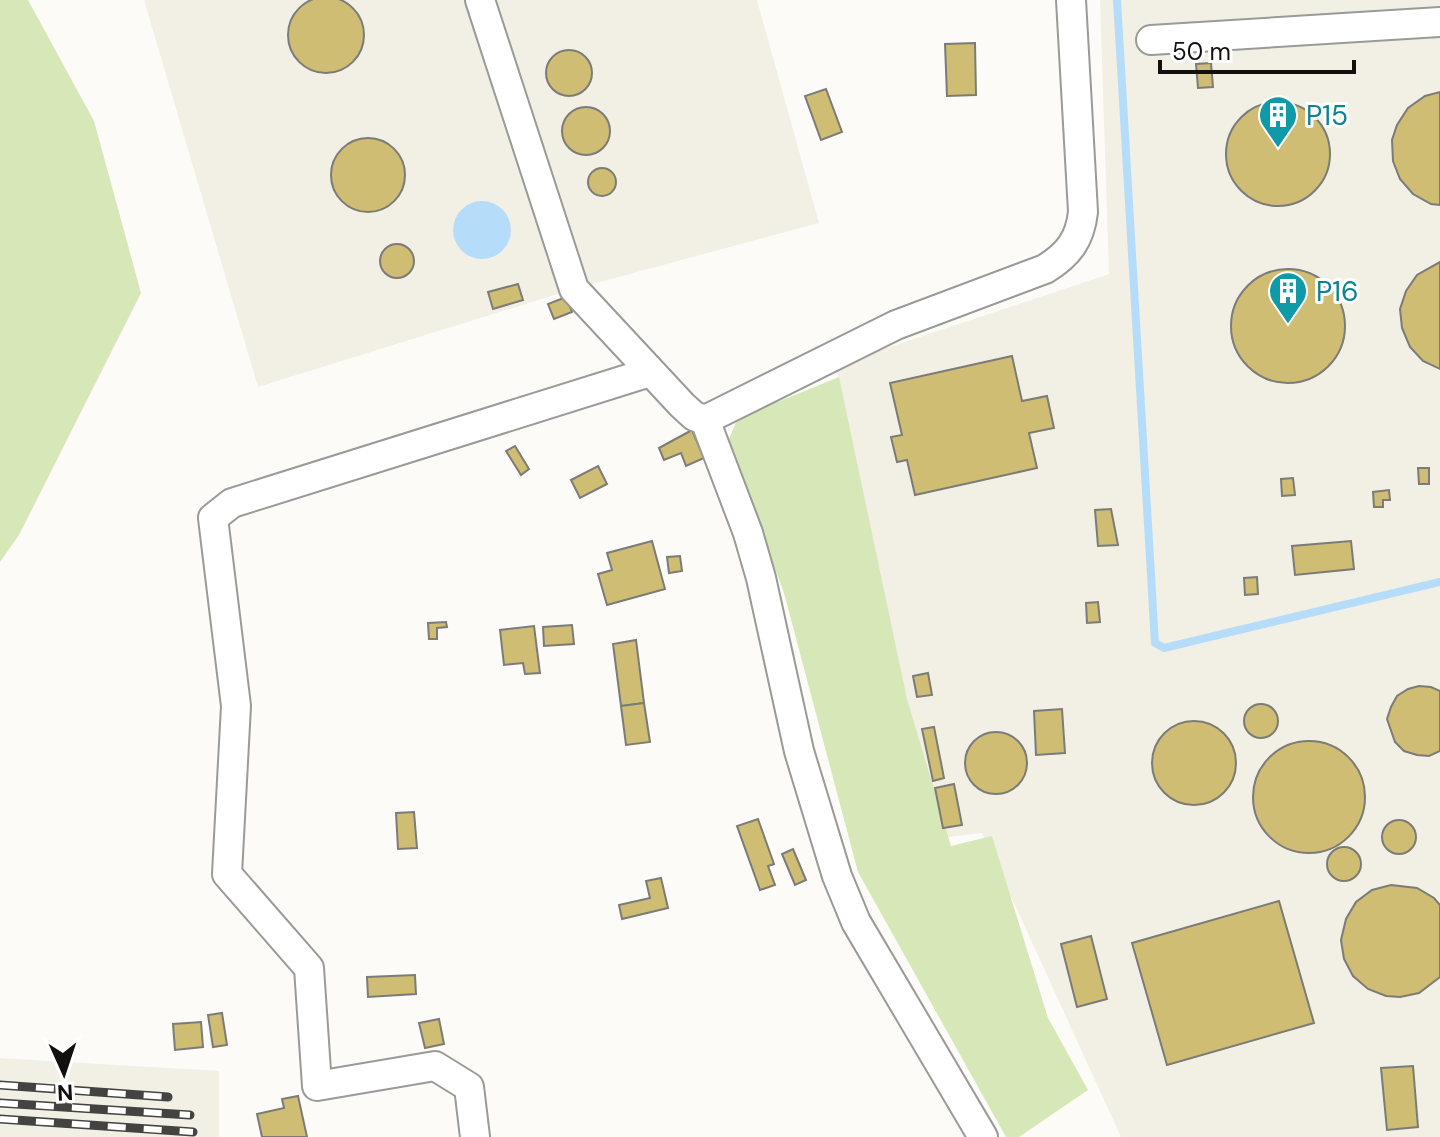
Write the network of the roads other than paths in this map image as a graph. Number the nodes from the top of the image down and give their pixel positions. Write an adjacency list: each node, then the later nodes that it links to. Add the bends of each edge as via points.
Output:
1 (480, 0): 5 (street, via 574,289)
2 (1071, 0): 6 (street, via 1083,212 1075,242 1063,258 896,325)
3 (1440, 22): 4 (street)
4 (1151, 40)
5 (650, 372): 6 (street, via 694,416); 7 (street, via 232,503 213,518 236,706 227,874 309,968 317,1086 435,1066 469,1087)
6 (705, 420): 8 (street, via 748,533 799,751 837,876 856,922)
7 (475, 1137)
8 (983, 1137)

